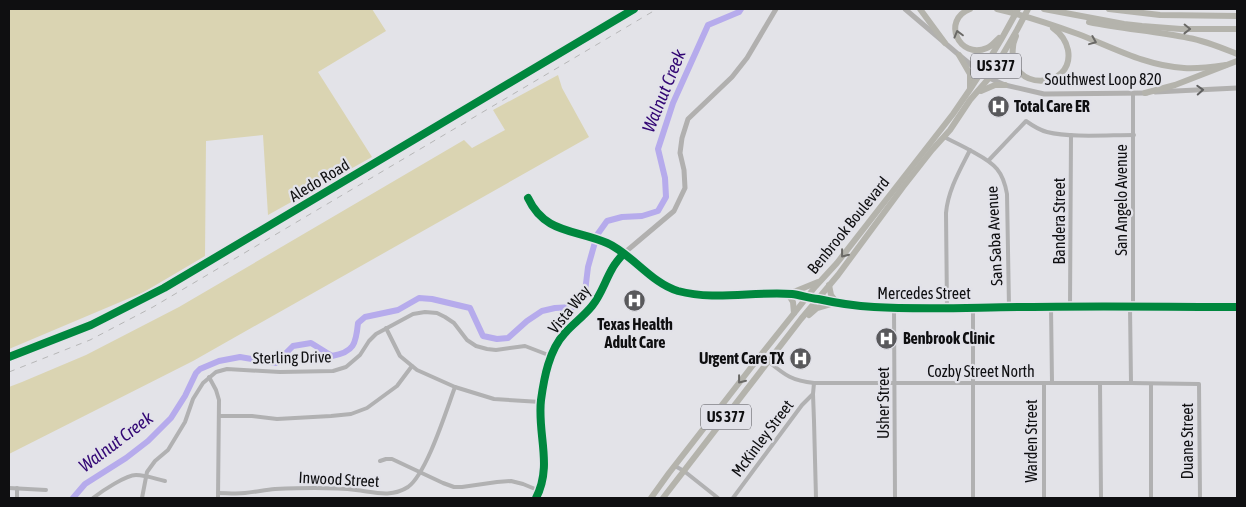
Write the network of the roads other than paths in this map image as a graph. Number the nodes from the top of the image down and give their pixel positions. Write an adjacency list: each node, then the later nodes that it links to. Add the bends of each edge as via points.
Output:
1 (634, 9): 56 (street, Aledo Road, via 164,288 91,325)
2 (776, 9): 37 (street, Vista Way, via 748,58 688,119 680,153 685,188 674,211)
3 (905, 9): 17 (street, Southwest Loop 820)
4 (920, 9): 17 (highway)
5 (970, 9): 14 (highway, one-way to 5, via 989,48 970,50 955,33 958,19)
6 (997, 9): 13 (highway)
7 (1018, 9): 14 (highway, Benbrook Boulevard / US 377)
8 (1028, 9): 15 (highway, Benbrook Boulevard / US 377)
9 (1044, 9): 11 (highway)
10 (1109, 9): 12 (highway)
11 (1052, 11): 16 (highway, one-way to 16, via 1142,26); 18 (highway, via 1057,15 1111,27 1191,38)
12 (1237, 16)
13 (1048, 24): 15 (highway, via 1064,39 1069,56 1064,70 1050,80 1031,80 1016,68 1013,48); 21 (highway, one-way to 21, via 1157,64 1184,68)
14 (1007, 28): 22 (highway, Benbrook Boulevard / US 377)
15 (1017, 29): 23 (highway, Benbrook Boulevard / US 377)
16 (1237, 29)
17 (945, 43): 19 (street, Southwest Loop 820)
18 (1234, 53)
19 (959, 55): 22 (street, Southwest Loop 820); 26 (highway, via 970,74)
20 (1237, 62): 21 (highway)
21 (1226, 65): 28 (highway)
22 (981, 72): 23 (street, Southwest Loop 820); 26 (highway, Benbrook Boulevard / US 377)
23 (989, 78): 24 (street, Southwest Loop 820); 29 (highway, Benbrook Boulevard / US 377)
24 (1005, 85): 27 (street, Southwest Loop 820, via 1044,94); 29 (highway, via 982,90)
25 (1237, 88): 28 (street, Southwest Loop 820, one-way to 25)
26 (970, 91): 35 (highway, Benbrook Boulevard / US 377)
27 (1133, 93): 28 (street, Southwest Loop 820); 31 (street, San Angelo Avenue)
28 (1145, 93)
29 (970, 100): 32 (highway, Benbrook Boulevard / US 377)
30 (1071, 135): 31 (street); 34 (street, via 1046,132 1026,121); 47 (street, Bandera Street)
31 (1134, 135): 48 (street, San Angelo Avenue)
32 (944, 137): 33 (street, San Saba Avenue); 35 (highway, Benbrook Boulevard / US 377)
33 (970, 150): 34 (street, San Saba Avenue); 51 (street, via 947,203)
34 (989, 160): 45 (street, San Saba Avenue, via 1002,175 1007,194)
35 (898, 189): 38 (highway, Benbrook Boulevard / US 377, one-way to 38); 39 (highway, Benbrook Boulevard / US 377)
36 (528, 198): 37 (street, via 541,218 549,223 611,244)
37 (623, 254): 40 (street, Mercedes Street, via 678,291 714,296); 55 (street, Vista Way, via 591,307 563,335)
38 (822, 280): 40 (highway); 41 (highway, Benbrook Boulevard / US 377)
39 (829, 285): 42 (highway, Benbrook Boulevard / US 377); 43 (highway)
40 (787, 294): 41 (street, Mercedes Street); 52 (highway, via 793,302)
41 (807, 297): 42 (street, Mercedes Street); 52 (highway, Benbrook Boulevard / US 377)
42 (817, 299): 43 (street, Mercedes Street); 53 (highway, Benbrook Boulevard / US 377)
43 (835, 303): 50 (street, Mercedes Street); 53 (highway, via 817,308)
44 (973, 307): 45 (street, Mercedes Street); 51 (street, Mercedes Street); 64 (street)
45 (1009, 307): 46 (street, Mercedes Street)
46 (1051, 307): 47 (street, Mercedes Street); 66 (street, Warden Street)
47 (1070, 307): 48 (street, Mercedes Street)
48 (1132, 307): 49 (street, Mercedes Street); 61 (street, San Angelo Avenue)
49 (1237, 307)
50 (894, 308): 51 (street, Mercedes Street); 63 (street, Usher Street)
51 (947, 308)
52 (794, 313): 74 (highway, Benbrook Boulevard / US 377, one-way to 74)
53 (801, 319): 57 (highway, Benbrook Boulevard / US 377)
54 (386, 328): 55 (street, Sterling Drive, via 412,314 431,312 454,323 476,346 496,350 525,346); 58 (street, via 400,356); 59 (street, Sterling Drive, via 369,340 354,361 333,371 227,369)
55 (551, 356): 71 (street, Vista Way)
56 (9, 357)
57 (769, 362): 62 (street, Cozby Street North, via 793,379); 75 (highway, Benbrook Boulevard / US 377)
58 (412, 366): 69 (street); 72 (street, via 397,386 367,408 350,414 277,418)
59 (208, 378): 72 (street, via 219,400); 77 (street, via 192,399 184,422 168,450 155,461)
60 (1100, 383): 61 (street, Cozby Street North); 66 (street, Cozby Street North); 97 (street)
61 (1130, 383): 67 (street, Cozby Street North)
62 (814, 384): 63 (street, Cozby Street North); 70 (street)
63 (895, 384): 64 (street, Cozby Street North); 94 (street, Usher Street)
64 (973, 384): 65 (street, Cozby Street North); 95 (street)
65 (1044, 384): 66 (street, Cozby Street North); 96 (street, Warden Street)
66 (1052, 384)
67 (1151, 384): 68 (street, Cozby Street North); 98 (street)
68 (1199, 384): 99 (street, Duane Street)
69 (455, 387): 71 (street, via 494,399); 76 (street, Inwood Street)
70 (813, 394): 92 (street, McKinley Street); 93 (street)
71 (541, 402): 82 (street, Vista Way, via 545,455)
72 (219, 416): 83 (street)
73 (380, 461): 76 (street, via 392,459)
74 (675, 466): 75 (street); 89 (highway, Benbrook Boulevard / US 377)
75 (684, 471): 90 (highway, Benbrook Boulevard / US 377); 91 (street)
76 (420, 472): 82 (street, via 454,487 511,481); 83 (street, Inwood Street, via 407,487 388,494 343,489)
77 (146, 477): 78 (street); 85 (street, via 127,477); 86 (street)
78 (165, 481)
79 (9, 488): 80 (street)
80 (17, 488): 81 (street); 84 (street)
81 (46, 490)
82 (540, 491): 88 (street, Vista Way)
83 (218, 493): 87 (street)
84 (17, 498)
85 (93, 498)
86 (142, 498)
87 (218, 498)
88 (536, 498)
89 (651, 498)
90 (663, 498)
91 (718, 498)
92 (733, 498)
93 (816, 498)
94 (896, 498)
95 (973, 498)
96 (1044, 498)
97 (1101, 498)
98 (1151, 498)
99 (1200, 498)

